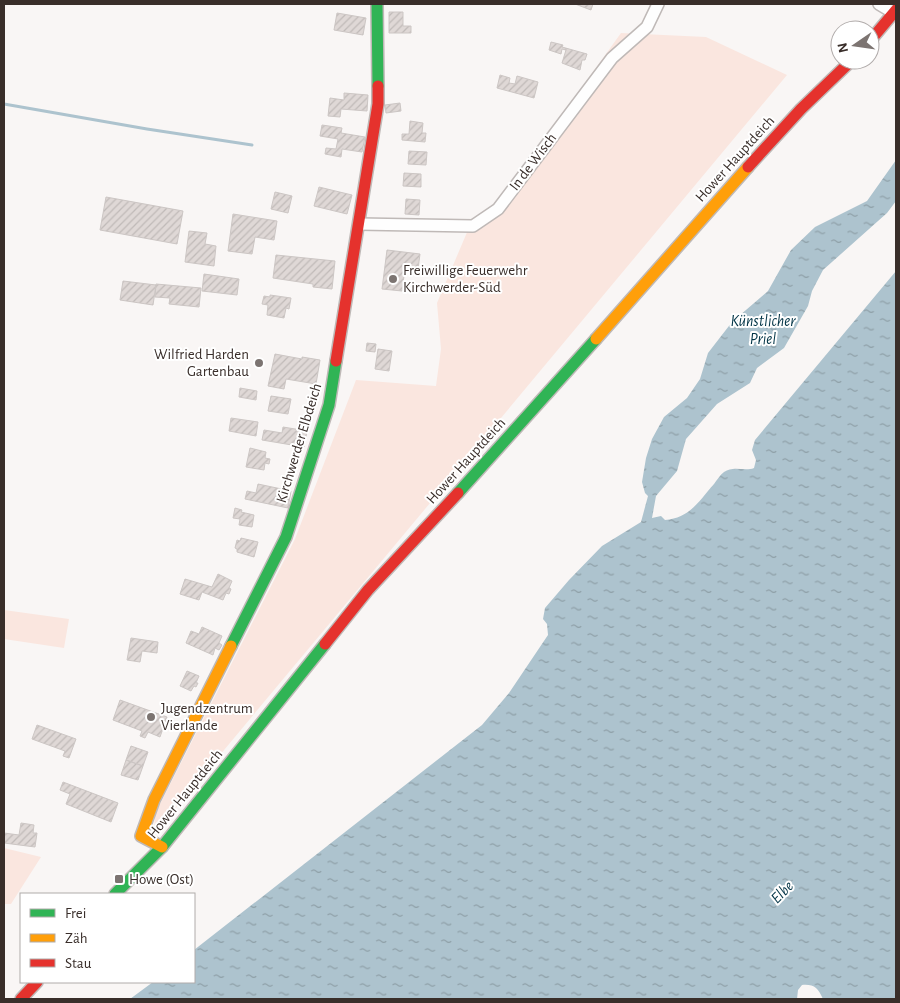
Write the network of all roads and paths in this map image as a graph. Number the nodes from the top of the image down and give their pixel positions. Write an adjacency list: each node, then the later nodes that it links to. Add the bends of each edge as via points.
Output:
1 (377, 4): 7 (street, Kirchwerder Elbdeich, via 378,104)
2 (658, 4): 7 (street, In de Wisch, via 647,27 612,58 498,209 473,226)
3 (879, 4): 4 (street)
4 (895, 12): 5 (street)
5 (880, 29)
6 (842, 70): 8 (street, Hower Hauptdeich, via 759,154 487,462 368,590)
7 (359, 224): 8 (street, Kirchwerder Elbdeich, via 329,405 286,537 154,800 141,836)
8 (162, 847): 9 (street, Hower Hauptdeich)
9 (116, 893)
10 (36, 983): 11 (street)
11 (21, 999)

